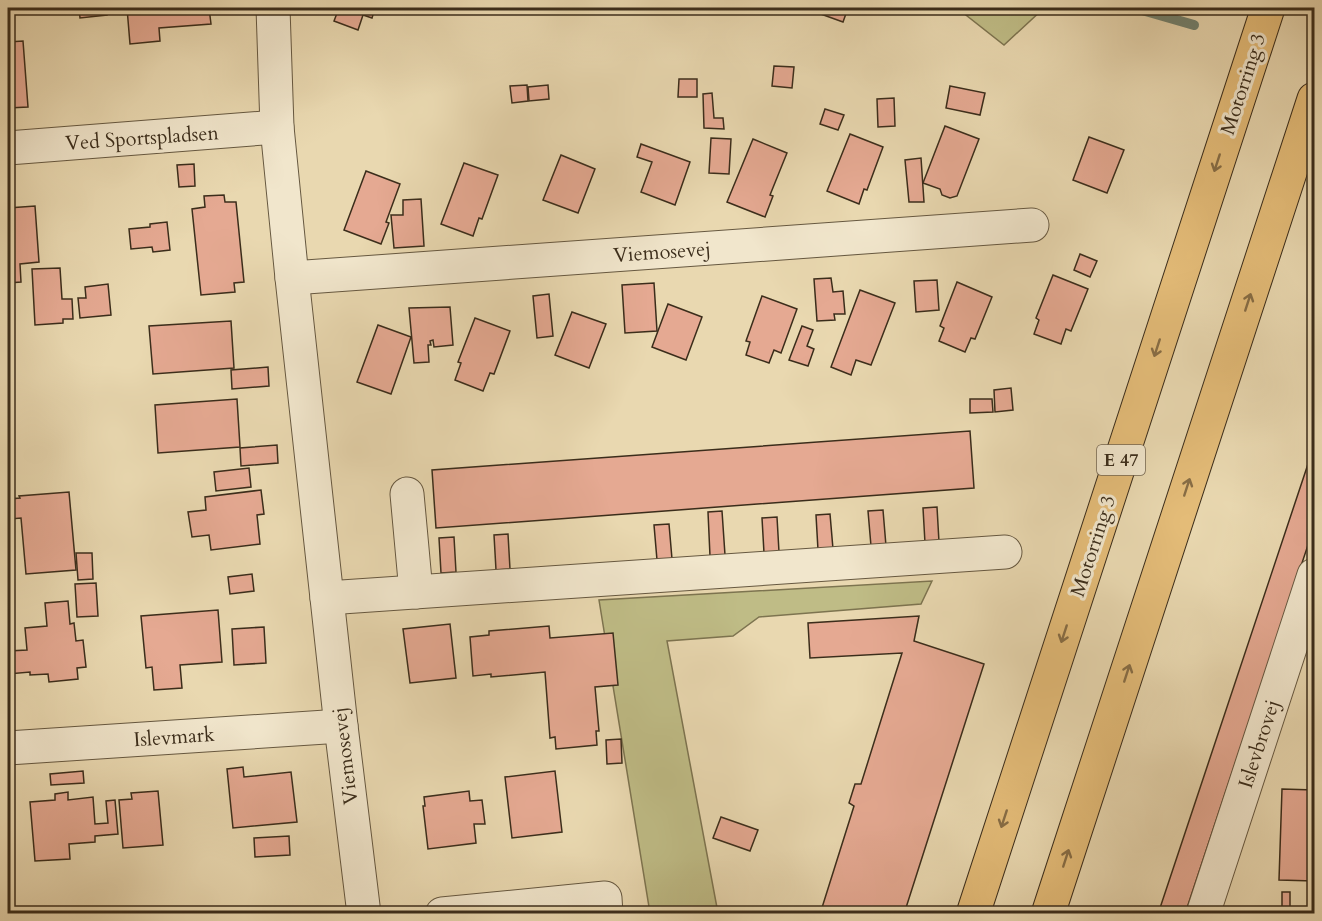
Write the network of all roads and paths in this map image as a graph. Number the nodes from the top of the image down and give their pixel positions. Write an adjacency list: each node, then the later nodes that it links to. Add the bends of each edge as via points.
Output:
1 (273, 8): 4 (street, Viemosevej)
2 (1268, 8): 18 (highway, Motorring 3 / E 47, one-way to 18)
3 (1314, 99): 19 (highway, one-way to 3)
4 (277, 127): 5 (street, Ved Sportspladsen); 7 (street, Viemosevej)
5 (8, 148)
6 (1032, 225): 7 (street, Viemosevej)
7 (292, 278): 12 (street, Viemosevej)
8 (407, 494): 11 (street)
9 (1005, 552): 11 (street)
10 (1314, 575): 20 (street, Islevbrovej)
11 (416, 592): 12 (street)
12 (327, 598): 13 (street, Viemosevej)
13 (341, 726): 14 (street, Islevmark); 15 (street, Viemosevej)
14 (8, 748)
15 (364, 914)
16 (442, 914): 17 (street, via 605,898)
17 (606, 914)
18 (973, 914)
19 (1048, 914)
20 (1203, 914)

